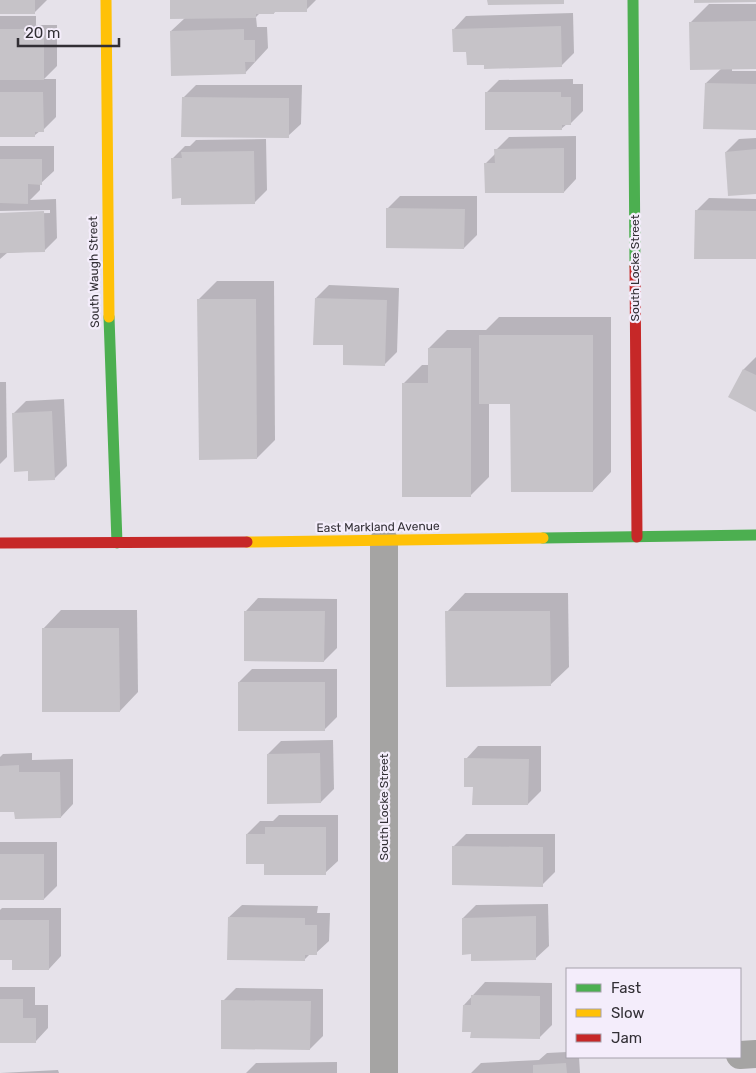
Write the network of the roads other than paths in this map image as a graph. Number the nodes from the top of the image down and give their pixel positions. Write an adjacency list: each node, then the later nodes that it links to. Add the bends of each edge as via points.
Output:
1 (106, 0): 6 (street, South Waugh Street, via 108,285)
2 (633, 0): 4 (street, South Locke Street)
3 (756, 535): 4 (street, East Markland Avenue)
4 (637, 537): 5 (street, East Markland Avenue)
5 (384, 541): 6 (street, East Markland Avenue); 10 (street, South Locke Street)
6 (117, 542): 7 (street, East Markland Avenue)
7 (0, 544)
8 (756, 1054): 9 (street)
9 (741, 1055)
10 (384, 1073)

